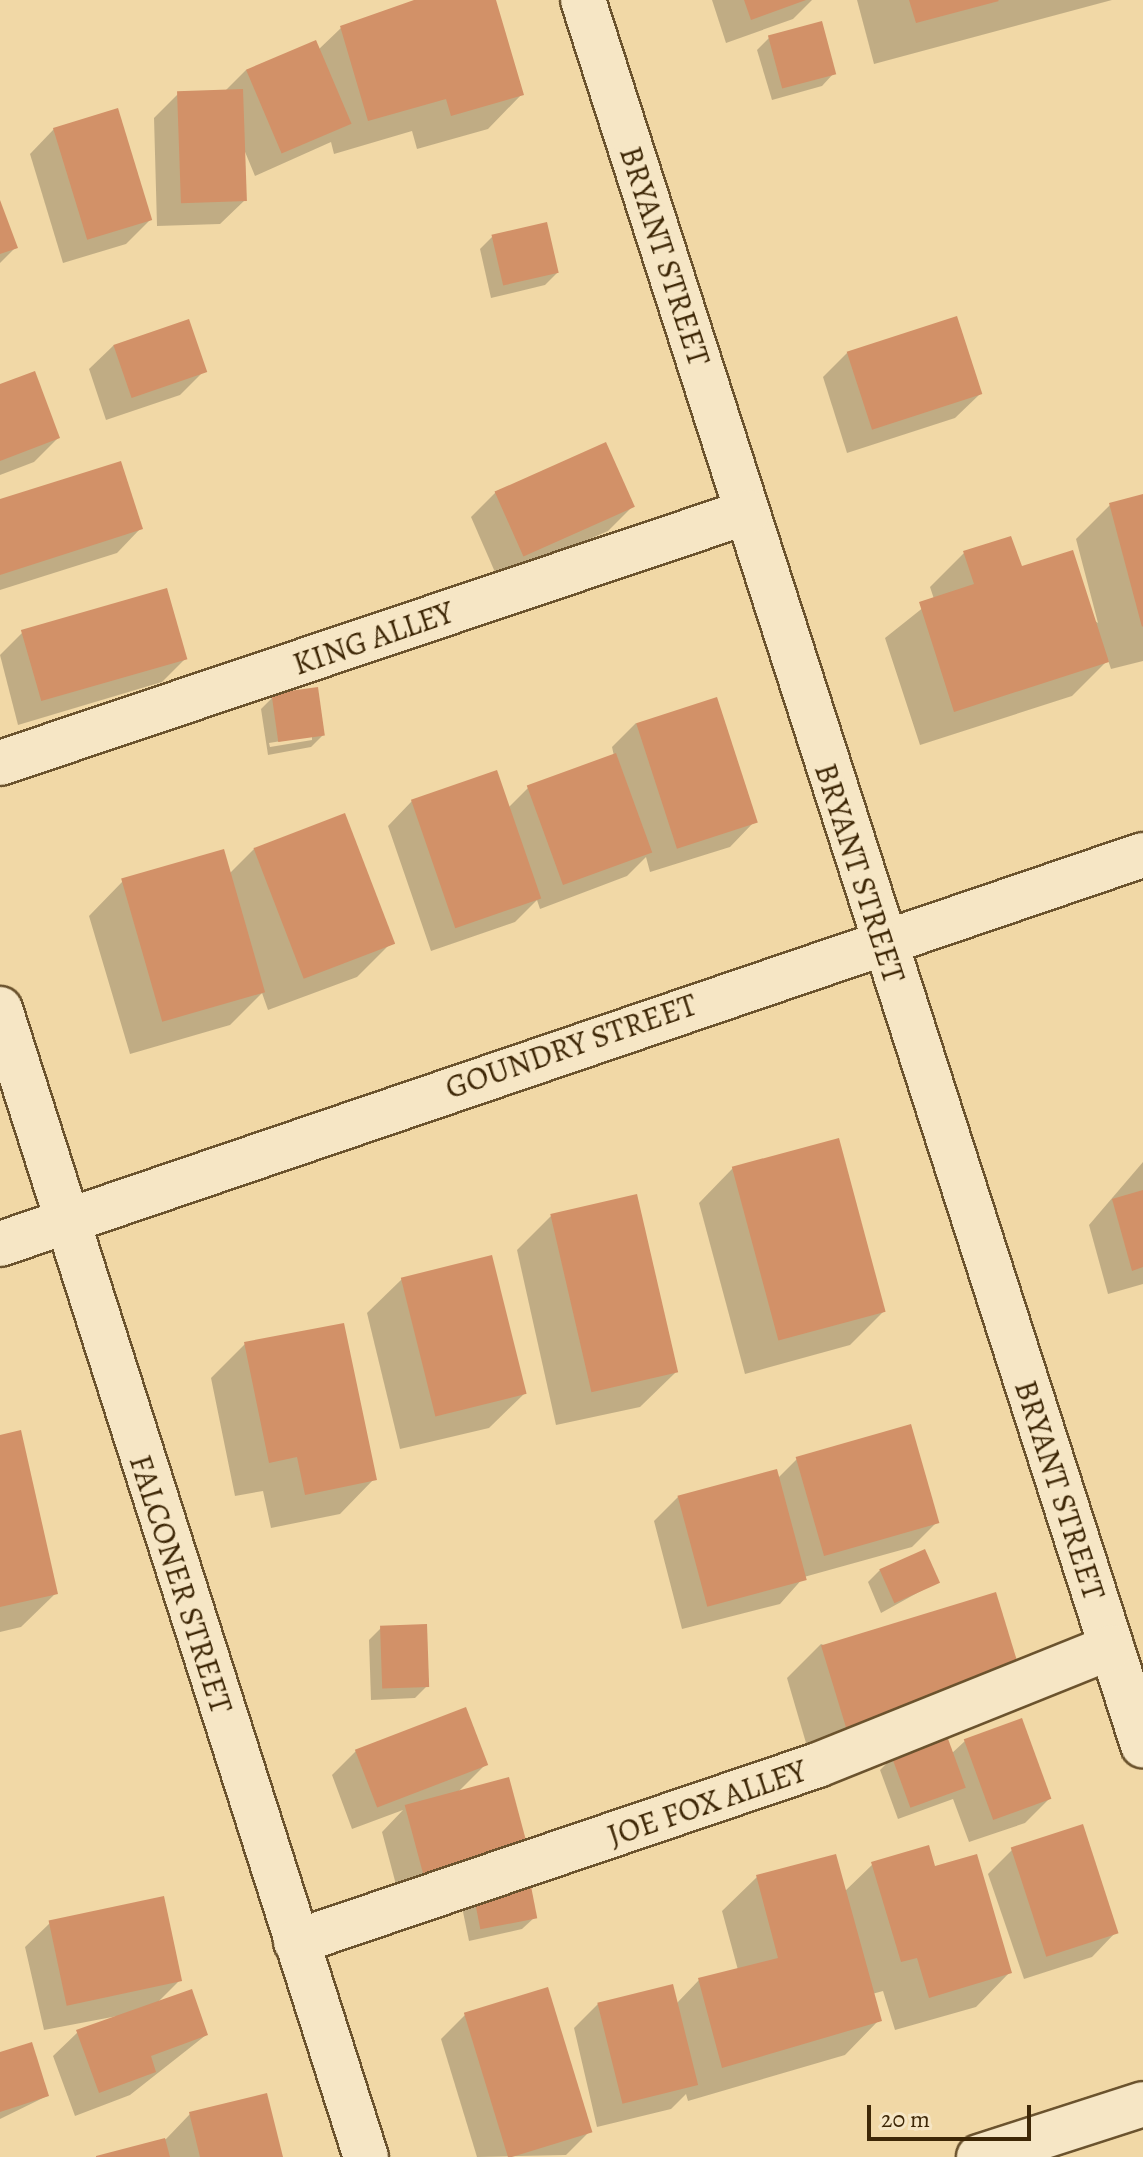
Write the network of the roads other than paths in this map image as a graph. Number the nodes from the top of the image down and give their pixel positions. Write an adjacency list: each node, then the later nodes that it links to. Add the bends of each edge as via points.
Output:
1 (583, 0): 2 (street, BRYANT STREET)
2 (747, 512): 3 (street, KING ALLEY); 5 (street, BRYANT STREET)
3 (0, 763)
4 (1143, 855): 5 (street, GOUNDRY STREET)
5 (880, 939): 7 (street, GOUNDRY STREET); 9 (street, BRYANT STREET)
6 (0, 1009): 7 (street, FALCONER STREET)
7 (65, 1222): 8 (street, GOUNDRY STREET); 11 (street, FALCONER STREET)
8 (0, 1244)
9 (1111, 1647): 10 (street, BRYANT STREET); 11 (street, JOE FOX ALLEY, via 818,1765)
10 (1143, 1745)
11 (296, 1942): 13 (street, FALCONER STREET)
12 (1143, 2104): 14 (street)
13 (366, 2157)
14 (979, 2157)

